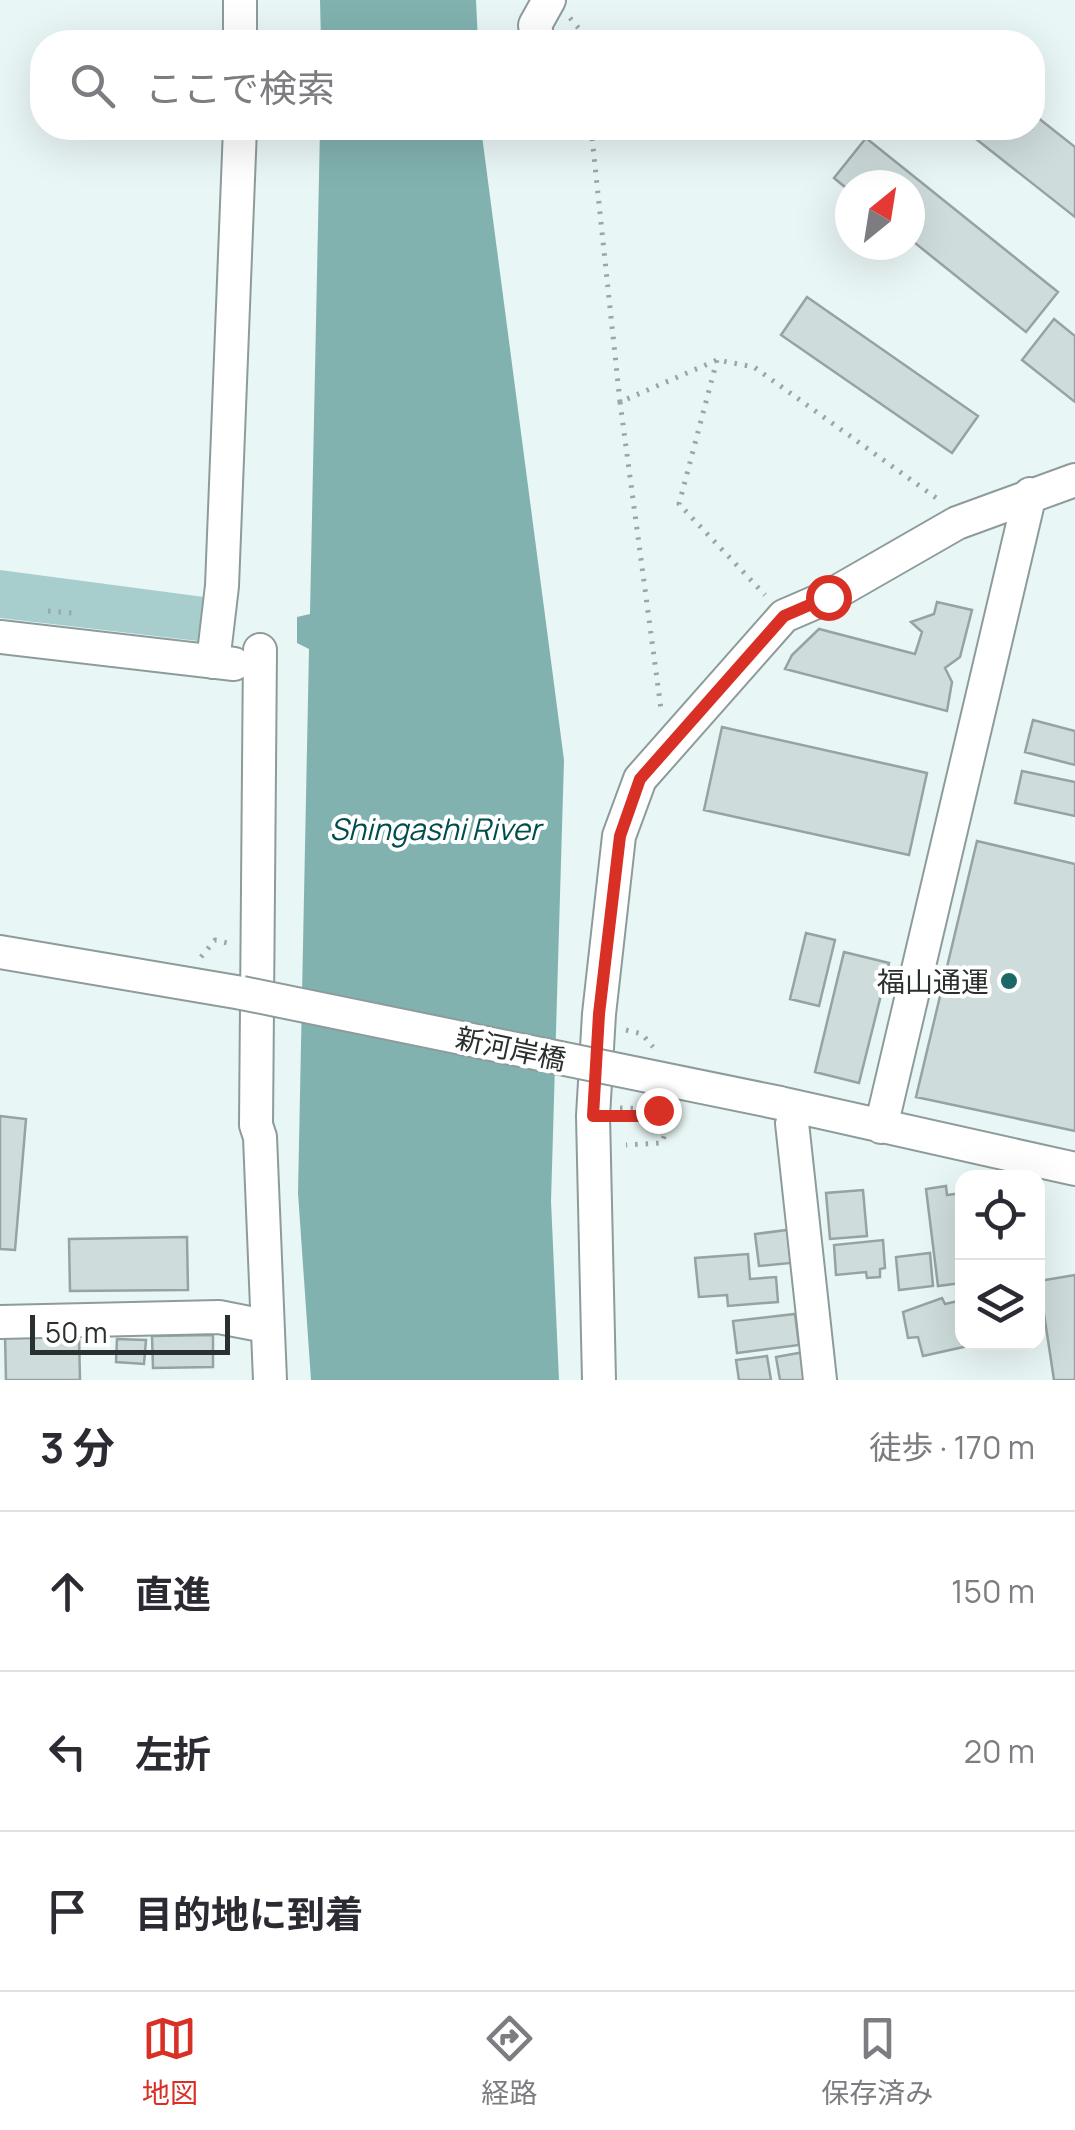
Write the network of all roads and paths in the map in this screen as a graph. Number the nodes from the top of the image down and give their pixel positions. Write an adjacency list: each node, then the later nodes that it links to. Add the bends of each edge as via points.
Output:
1 (240, 0): 3 (street)
2 (549, 0): 4 (street)
3 (240, 30)
4 (536, 30)
5 (240, 140): 14 (street, via 222,586)
6 (592, 140): 8 (path)
7 (718, 360): 8 (path); 11 (path, via 754,368 952,509); 12 (path, via 679,504)
8 (620, 402): 15 (path)
9 (1075, 480): 10 (street)
10 (1030, 494): 11 (street); 21 (street)
11 (957, 524): 12 (street)
12 (784, 616): 15 (street)
13 (0, 636): 14 (street)
14 (242, 661): 25 (street, via 260,959 255,1041)
15 (666, 747): 20 (street, via 640,779 620,836)
16 (0, 952): 19 (street, 新河岸橋, bridge, via 242,993)
17 (617, 1030): 18 (path, via 642,1034)
18 (661, 1056)
19 (789, 1106): 21 (street, 新河岸橋); 28 (street)
20 (593, 1116): 22 (path, via 651,1116 658,1110 670,1118 662,1143); 27 (street)
21 (881, 1127): 23 (street, 新河岸橋)
22 (626, 1144)
23 (1075, 1169)
24 (0, 1322): 25 (street, via 219,1317)
25 (265, 1326): 26 (street)
26 (270, 1380)
27 (599, 1380)
28 (820, 1380)

